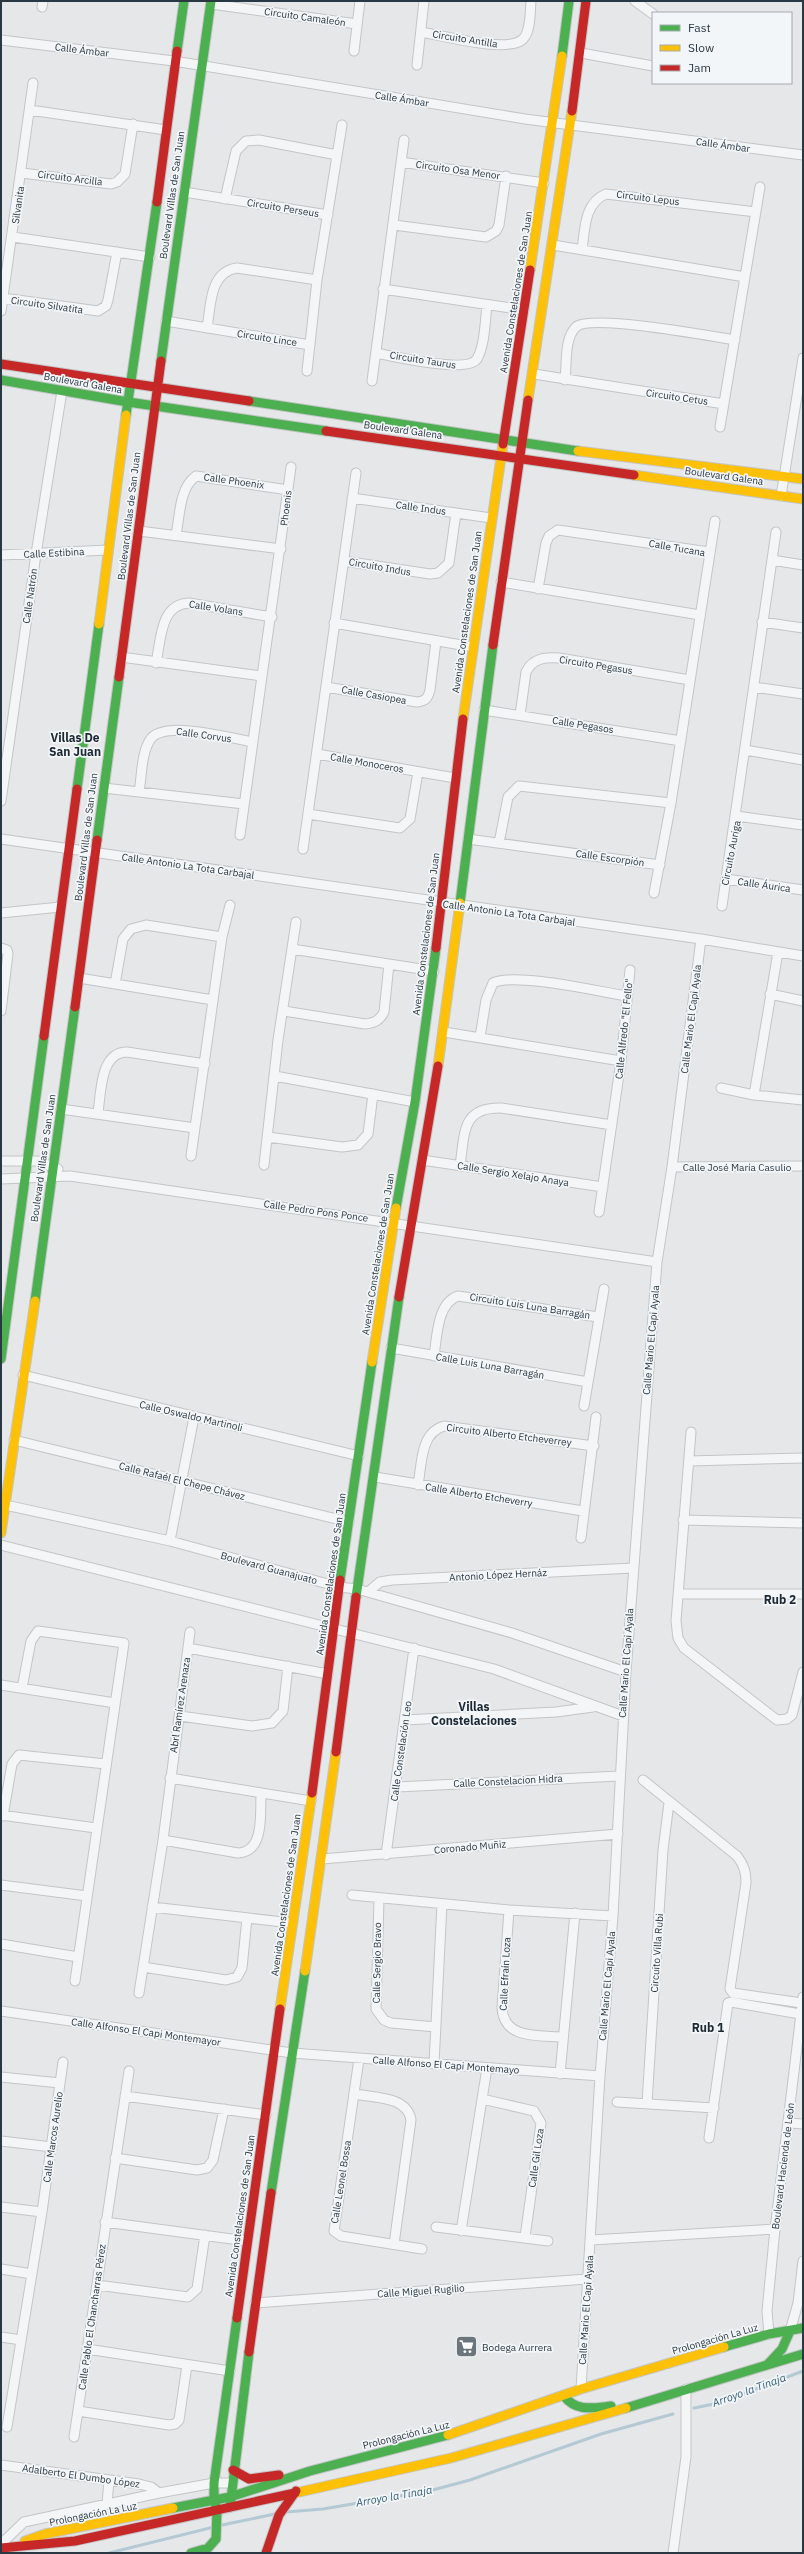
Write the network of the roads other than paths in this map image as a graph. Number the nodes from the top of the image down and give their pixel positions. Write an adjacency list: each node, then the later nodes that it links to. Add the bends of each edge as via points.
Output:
1 (184, 1): 16 (street, Boulevard Villas de San Juan)
2 (360, 1): 11 (street, Circuito Camaleón)
3 (424, 1): 12 (street, Circuito Antilla)
4 (531, 1): 12 (street, Circuito Antilla, via 527,33 516,44 500,45)
5 (569, 1): 22 (street, Avenida Constelaciones de San Juan)
6 (586, 1): 15 (street)
7 (635, 1): 10 (street)
8 (211, 3): 9 (street, Circuito Camaleón); 17 (street, Boulevard Villas de San Juan)
9 (255, 6): 11 (street, Circuito Camaleón)
10 (652, 13)
11 (357, 24): 14 (street, Circuito Camaleón)
12 (421, 32): 18 (street)
13 (1, 40): 16 (street, Calle Ámbar)
14 (354, 51)
15 (581, 53): 19 (street); 24 (street)
16 (174, 61): 17 (street, Calle Ámbar); 26 (street, Boulevard Villas de San Juan)
17 (202, 66): 22 (street, Calle Ámbar); 35 (street, Boulevard Villas de San Juan)
18 (417, 66)
19 (652, 66)
20 (33, 83): 21 (street)
21 (30, 110): 23 (street); 31 (street)
22 (554, 122): 24 (street, Calle Ámbar); 33 (street, Avenida Constelaciones de San Juan)
23 (132, 124): 26 (street); 31 (street, Circuito Arcilla, via 125,174 117,182 111,184)
24 (570, 124): 29 (street, Calle Ámbar); 41 (street)
25 (342, 125): 28 (street, Circuito Perseus)
26 (166, 130): 45 (street, Boulevard Villas de San Juan)
27 (404, 140): 30 (street)
28 (338, 155): 36 (street, via 259,140 246,141 236,151); 38 (street, Circuito Perseus)
29 (803, 156)
30 (401, 162): 32 (street, Circuito Osa Menor); 39 (street, Circuito Osa Menor)
31 (22, 173): 40 (street, Silvanita)
32 (506, 176): 33 (street, Circuito Osa Menor); 39 (street, Circuito Osa Menor, via 498,225 496,231 486,237)
33 (544, 183): 51 (street, Avenida Constelaciones de San Juan)
34 (760, 186): 37 (street)
35 (184, 192): 36 (street, Circuito Perseus); 53 (street, Boulevard Villas de San Juan)
36 (225, 199): 38 (street, Circuito Perseus)
37 (756, 212): 42 (street, Circuito Lepus, via 606,194 597,197 591,204); 46 (street)
38 (328, 215): 47 (street, Circuito Lince)
39 (394, 225): 44 (street, Circuito Osa Menor)
40 (13, 237): 43 (street); 49 (street, Circuito Silvatita)
41 (553, 245): 42 (street); 61 (street)
42 (582, 250): 46 (street)
43 (117, 252): 45 (street); 49 (street, Circuito Silvatita, via 108,300 106,306 98,311)
44 (389, 252): 48 (street, Circuito Taurus)
45 (150, 257): 65 (street, Boulevard Villas de San Juan)
46 (745, 277): 55 (street)
47 (317, 280): 54 (street, via 237,268 228,270 220,274 216,282); 56 (street, Circuito Lince)
48 (383, 289): 50 (street); 57 (street, Circuito Taurus)
49 (3, 298): 52 (street)
50 (487, 305): 51 (street); 57 (street, Circuito Taurus, via 480,352 476,361 471,364 454,366)
51 (524, 310): 72 (street, Avenida Constelaciones de San Juan)
52 (1, 311)
53 (166, 321): 54 (street, Circuito Lince); 66 (street, Boulevard Villas de San Juan)
54 (207, 328): 56 (street, Circuito Lince)
55 (735, 340): 63 (street, via 614,323 583,323 576,327 571,336); 69 (street)
56 (310, 345): 60 (street)
57 (376, 353): 64 (street)
58 (803, 358): 78 (street)
59 (1, 364): 65 (street, Boulevard Galena)
60 (306, 370)
61 (534, 374): 63 (street, Circuito Cetus); 73 (street)
62 (1, 380): 67 (street, Boulevard Galena)
63 (565, 380): 69 (street, Circuito Cetus)
64 (372, 381)
65 (130, 382): 66 (street, Boulevard Galena); 68 (street, Boulevard Villas de San Juan)
66 (157, 387): 70 (street, Boulevard Villas de San Juan); 72 (street, Boulevard Galena)
67 (62, 391): 68 (street, Boulevard Galena); 93 (street, Calle Natrón)
68 (128, 402): 70 (street, Boulevard Galena); 91 (street, Boulevard Villas de San Juan)
69 (724, 404): 71 (street)
70 (155, 406): 74 (street, Boulevard Galena); 87 (street, Boulevard Villas de San Juan)
71 (720, 427)
72 (504, 441): 73 (street, Boulevard Galena); 74 (street, Avenida Constelaciones de San Juan)
73 (523, 444): 75 (street); 78 (street, Boulevard Galena)
74 (502, 455): 75 (street, Boulevard Galena); 85 (street, Avenida Constelaciones de San Juan)
75 (520, 458): 81 (street, Boulevard Galena); 98 (street)
76 (291, 467): 80 (street, Phoenis)
77 (356, 472): 82 (street, Circuito Indus)
78 (785, 477): 79 (street, Boulevard Galena); 81 (street)
79 (803, 480)
80 (288, 490): 89 (street, Calle Phoenix, via 196,476 189,481 185,489); 90 (street, Phoenis)
81 (781, 496): 83 (street, Boulevard Galena)
82 (352, 498): 84 (street, Calle Indus); 96 (street, Circuito Indus)
83 (803, 499)
84 (456, 513): 85 (street, Calle Indus); 96 (street, Circuito Indus, via 449,564 438,573 422,574)
85 (491, 518): 106 (street, Avenida Constelaciones de San Juan)
86 (715, 521): 92 (street)
87 (138, 531): 89 (street); 107 (street, Boulevard Villas de San Juan)
88 (776, 532): 95 (street)
89 (176, 535): 90 (street)
90 (281, 549): 101 (street)
91 (108, 550): 93 (street, Calle Estibina); 135 (street, Boulevard Villas de San Juan)
92 (710, 552): 99 (street, Calle Tucana, via 558,530 549,536 546,543); 100 (street, Calle Tucana)
93 (36, 554): 94 (street, Calle Estibina); 125 (street, Calle Natrón)
94 (1, 555)
95 (772, 560): 97 (street); 102 (street)
96 (344, 561): 103 (street)
97 (803, 565)
98 (501, 582): 99 (street); 114 (street)
99 (538, 589): 100 (street)
100 (700, 615): 110 (street)
101 (272, 616): 108 (street, Calle Volans, via 190,603 176,605 165,619); 109 (street)
102 (762, 622): 104 (street); 112 (street)
103 (334, 624): 105 (street); 111 (street)
104 (803, 628)
105 (436, 641): 106 (street); 111 (street, Calle Casiopea, via 429,696 423,701)
106 (473, 647): 122 (street, Avenida Constelaciones de San Juan)
107 (121, 658): 108 (street); 123 (street, Boulevard Villas de San Juan)
108 (156, 662): 109 (street)
109 (261, 676): 117 (street)
110 (690, 680): 115 (street, Circuito Pegasus, via 559,658 539,659 529,666 526,672); 116 (street)
111 (326, 686): 119 (street, Calle Monoceros)
112 (754, 687): 113 (street); 118 (street)
113 (803, 694)
114 (484, 710): 115 (street, Calle Pegasos); 133 (street)
115 (520, 714): 116 (street, Calle Pegasos)
116 (681, 741): 126 (street)
117 (252, 742): 124 (street, Calle Corvus, via 163,730 150,740); 127 (street)
118 (745, 750): 120 (street); 129 (street)
119 (317, 754): 121 (street, Calle Monoceros); 128 (street, Calle Monoceros)
120 (803, 760)
121 (418, 772): 122 (street, Calle Monoceros); 128 (street, Calle Monoceros, via 410,819 400,828)
122 (455, 778): 142 (street, Avenida Constelaciones de San Juan)
123 (104, 788): 124 (street); 137 (street, Boulevard Villas de San Juan)
124 (139, 792): 127 (street)
125 (1, 801)
126 (671, 803): 134 (street, via 519,786 508,797); 138 (street)
127 (244, 804): 131 (street)
128 (308, 814): 136 (street, Calle Monoceros)
129 (736, 816): 130 (street, Circuito Auriga); 139 (street, Circuito Auriga)
130 (803, 825)
131 (240, 835)
132 (1, 839): 135 (street, Calle Antonio La Tota Carbajal)
133 (468, 839): 134 (street, Calle Escorpión); 144 (street)
134 (499, 843): 138 (street, Calle Escorpión)
135 (68, 848): 137 (street, Calle Antonio La Tota Carbajal); 146 (street, Boulevard Villas de San Juan)
136 (303, 849)
137 (96, 853): 142 (street, Calle Antonio La Tota Carbajal); 158 (street, Boulevard Villas de San Juan)
138 (660, 865): 141 (street)
139 (726, 879): 140 (street, Calle Áurica); 145 (street, Circuito Auriga)
140 (803, 890)
141 (654, 893)
142 (441, 903): 144 (street, Calle Antonio La Tota Carbajal); 157 (street, Avenida Constelaciones de San Juan)
143 (230, 905): 149 (street)
144 (460, 906): 150 (street, Calle Antonio La Tota Carbajal); 166 (street)
145 (722, 906)
146 (60, 907): 147 (street); 182 (street, Boulevard Villas de San Juan)
147 (1, 913)
148 (296, 922): 152 (street)
149 (222, 937): 159 (street, via 146,926 131,928 123,939); 162 (street)
150 (701, 939): 153 (street, Calle Antonio La Tota Carbajal); 189 (street, Calle Mario El Capi Ayala)
151 (2, 948): 164 (street, via 8,954)
152 (292, 949): 155 (street); 165 (street)
153 (778, 952): 154 (street, Calle Antonio La Tota Carbajal); 160 (street)
154 (803, 956)
155 (389, 964): 157 (street); 165 (street, via 384,1012 381,1018 373,1023)
156 (630, 970): 161 (street, Calle Alfredo "El Fello")
157 (434, 971): 175 (street, Avenida Constelaciones de San Juan)
158 (79, 978): 159 (street); 176 (street, Boulevard Villas de San Juan)
159 (115, 984): 162 (street)
160 (770, 994): 163 (street); 173 (street)
161 (627, 996): 167 (street, via 520,979 499,980 493,982 486,1000); 168 (street, Calle Alfredo "El Fello")
162 (213, 1000): 169 (street)
163 (803, 1001)
164 (1, 1011)
165 (284, 1011): 170 (street)
166 (444, 1032): 167 (street); 183 (street)
167 (480, 1037): 168 (street)
168 (621, 1061): 178 (street, Calle Alfredo "El Fello")
169 (205, 1064): 177 (street, via 127,1052 115,1054 109,1060 105,1071); 179 (street)
170 (275, 1076): 172 (street); 180 (street)
171 (721, 1088): 173 (street)
172 (373, 1094): 175 (street); 180 (street, via 368,1134 358,1145 342,1147)
173 (754, 1095): 174 (street)
174 (803, 1100)
175 (415, 1102): 196 (street, Avenida Constelaciones de San Juan)
176 (61, 1109): 177 (street); 188 (street, Boulevard Villas de San Juan)
177 (98, 1113): 179 (street)
178 (612, 1125): 186 (street, via 501,1108 485,1108 471,1117 466,1126); 194 (street)
179 (195, 1128): 181 (street)
180 (268, 1137): 185 (street)
181 (191, 1156)
182 (27, 1160): 184 (street, Calle Pedro Pons Ponce); 188 (street, Calle Pedro Pons Ponce); 191 (street, Boulevard Villas de San Juan)
183 (422, 1160): 186 (street, Calle Sergio Xelajo Anaya); 197 (street)
184 (1, 1161)
185 (264, 1165)
186 (460, 1165): 194 (street, Calle Sergio Xelajo Anaya)
187 (803, 1166): 189 (street, Calle José María Casulio)
188 (54, 1167): 190 (street, Calle Pedro Pons Ponce); 192 (street, Boulevard Villas de San Juan)
189 (672, 1167): 198 (street, Calle Mario El Capi Ayala)
190 (70, 1176): 192 (street, Calle Pedro Pons Ponce); 196 (street, Calle Pedro Pons Ponce)
191 (24, 1178): 192 (street, Calle Pedro Pons Ponce); 193 (street, Calle Pedro Pons Ponce); 203 (street, Boulevard Villas de San Juan)
192 (52, 1178): 204 (street, Boulevard Villas de San Juan)
193 (1, 1179)
194 (603, 1187): 195 (street)
195 (599, 1212)
196 (393, 1223): 197 (street, Calle Pedro Pons Ponce); 212 (street, Avenida Constelaciones de San Juan)
197 (410, 1225): 198 (street, Calle Pedro Pons Ponce); 201 (street)
198 (657, 1262): 227 (street, Calle Mario El Capi Ayala)
199 (604, 1289): 200 (street)
200 (598, 1316): 202 (street, Circuito Luis Luna Barragán, via 458,1296 448,1302 444,1309); 205 (street)
201 (392, 1348): 202 (street, Calle Luis Luna Barragán); 215 (street)
202 (434, 1356): 205 (street, Calle Luis Luna Barragán)
203 (1, 1359)
204 (23, 1375): 207 (street, Calle Oswaldo Martinoli); 210 (street, Boulevard Villas de San Juan)
205 (588, 1382): 206 (street)
206 (584, 1406)
207 (194, 1417): 212 (street, Calle Oswaldo Martinoli); 216 (street)
208 (596, 1417): 211 (street)
209 (691, 1432): 214 (street)
210 (14, 1440): 216 (street, Calle Rafaél El Chepe Chávez); 218 (street, Boulevard Villas de San Juan)
211 (594, 1446): 217 (street, Circuito Alberto Etcheverrey, via 444,1426 433,1431 427,1439); 219 (street)
212 (359, 1456): 221 (street, Avenida Constelaciones de San Juan)
213 (803, 1458): 214 (street)
214 (689, 1461): 220 (street)
215 (375, 1478): 217 (street, Calle Alberto Etcheverry); 229 (street)
216 (183, 1480): 221 (street, Calle Rafaél El Chepe Chávez); 225 (street)
217 (418, 1485): 219 (street, Calle Alberto Etcheverry)
218 (3, 1504): 223 (street, Boulevard Villas de San Juan); 225 (street, Boulevard Guanajuato)
219 (583, 1511): 224 (street)
220 (683, 1520): 222 (street); 231 (street)
221 (350, 1522): 228 (street, Avenida Constelaciones de San Juan)
222 (803, 1523)
223 (1, 1533)
224 (582, 1538)
225 (170, 1541): 228 (street, Boulevard Guanajuato)
226 (1, 1545): 233 (street)
227 (633, 1568): 230 (street, Antonio López Hernáz, via 392,1580 380,1582); 239 (street, Calle Mario El Capi Ayala)
228 (339, 1587): 229 (street, Boulevard Guanajuato); 233 (street, Avenida Constelaciones de San Juan)
229 (357, 1589): 230 (street, Boulevard Guanajuato); 235 (street)
230 (368, 1592): 239 (street, Boulevard Guanajuato, via 512,1633)
231 (678, 1594): 232 (street); 240 (street, via 676,1632 684,1648 777,1720 787,1719 792,1715)
232 (803, 1594)
233 (334, 1627): 235 (street); 241 (street, Avenida Constelaciones de San Juan)
234 (190, 1632): 236 (street, Abrl Ramírez Arenaza)
235 (352, 1633): 237 (street); 262 (street)
236 (188, 1648): 238 (street); 246 (street, Abrl Ramírez Arenaza)
237 (414, 1648): 245 (street, via 494,1669); 248 (street, Calle Constelación Leo)
238 (288, 1666): 241 (street); 246 (street, via 283,1711 272,1724 252,1726)
239 (626, 1672): 247 (street, Calle Mario El Capi Ayala)
240 (803, 1672)
241 (328, 1674): 255 (street, Avenida Constelaciones de San Juan)
242 (1, 1685): 243 (street)
243 (22, 1688): 244 (street); 244 (street, via 31,1641 38,1631 124,1642)
244 (115, 1703): 249 (street)
245 (596, 1706): 247 (street); 248 (street, via 556,1712)
246 (180, 1716): 251 (street, Abrl Ramírez Arenaza)
247 (623, 1716): 250 (street, Calle Mario El Capi Ayala)
248 (405, 1720): 253 (street, Calle Constelación Leo)
249 (106, 1764): 257 (street, via 19,1755 12,1764); 258 (street)
250 (619, 1776): 253 (street, Calle Constelacion Hidra); 259 (street, Calle Mario El Capi Ayala)
251 (170, 1778): 254 (street); 260 (street, Abrl Ramírez Arenaza)
252 (643, 1780): 256 (street)
253 (397, 1787): 261 (street, Calle Constelación Leo)
254 (261, 1793): 255 (street); 260 (street, via 258,1838 254,1848 248,1852 238,1853)
255 (311, 1801): 273 (street, Avenida Constelaciones de San Juan)
256 (669, 1803): 279 (street, via 737,1856 746,1873 730,1989 733,1993); 299 (street, Circuito Villa Rubi)
257 (2, 1816): 258 (street)
258 (96, 1828): 265 (street)
259 (618, 1834): 261 (street, Coronado Muñiz); 271 (street, Calle Mario El Capi Ayala)
260 (163, 1840): 268 (street, Abrl Ramírez Arenaza)
261 (386, 1855): 262 (street, Coronado Muñiz)
262 (322, 1859): 285 (street)
263 (1, 1885): 265 (street)
264 (352, 1895): 266 (street)
265 (86, 1896): 275 (street)
266 (379, 1899): 267 (street); 282 (street, Calle Sergio Bravo, via 376,2009 384,2020 391,2023)
267 (442, 1904): 269 (street); 282 (street)
268 (152, 1907): 272 (street); 276 (street, Abrl Ramírez Arenaza)
269 (509, 1910): 270 (street); 283 (street, Calle Efraín Loza, via 502,2008 504,2022 516,2033)
270 (575, 1913): 271 (street); 283 (street)
271 (613, 1916): 292 (street, Calle Mario El Capi Ayala)
272 (247, 1918): 273 (street); 276 (street, via 242,1968 237,1977 226,1980)
273 (292, 1923): 284 (street, Avenida Constelaciones de San Juan)
274 (1, 1944): 275 (street)
275 (78, 1957): 277 (street)
276 (143, 1967): 278 (street, Abrl Ramírez Arenaza)
277 (75, 1981)
278 (139, 1992)
279 (803, 2000): 281 (street, Boulevard Hacienda de León)
280 (1, 2011): 284 (street, Calle Alfonso El Capi Montemayor)
281 (800, 2014): 300 (street, via 728,2003); 303 (street, Boulevard Hacienda de León)
282 (436, 2027): 288 (street)
283 (563, 2037): 291 (street)
284 (275, 2051): 285 (street, Calle Alfonso El Capi Montemayor); 302 (street, Avenida Constelaciones de San Juan)
285 (292, 2053): 286 (street, Calle Alfonso El Capi Montemayo); 327 (street)
286 (359, 2059): 288 (street, Calle Alfonso El Capi Montemayo); 295 (street, Calle Leonel Bossa)
287 (63, 2062): 294 (street, Calle Marcos Aurelio)
288 (434, 2064): 289 (street, Calle Alfonso El Capi Montemayo)
289 (487, 2068): 291 (street, Calle Alfonso El Capi Montemayo); 297 (street)
290 (129, 2071): 296 (street, Calle Pablo El Chancharras Pérez)
291 (560, 2074): 292 (street, Calle Alfonso El Capi Montemayo)
292 (600, 2076): 318 (street, Calle Mario El Capi Ayala)
293 (1, 2078): 294 (street)
294 (60, 2083): 307 (street, Calle Marcos Aurelio)
295 (355, 2094): 320 (street, via 398,2102 409,2112 411,2120); 320 (street, Calle Leonel Bossa, via 334,2230 341,2236)
296 (125, 2096): 301 (street); 308 (street, Calle Pablo El Chancharras Pérez)
297 (482, 2099): 314 (street); 316 (street, Calle Gil Loza, via 534,2111 542,2123)
298 (617, 2102): 299 (street)
299 (647, 2103): 300 (street)
300 (714, 2108): 305 (street)
301 (224, 2109): 302 (street); 308 (street, via 213,2160 207,2168 197,2170)
302 (266, 2115): 319 (street, Avenida Constelaciones de San Juan)
303 (790, 2123): 304 (street); 313 (street, Boulevard Hacienda de León)
304 (803, 2124)
305 (709, 2138)
306 (1, 2141): 307 (street)
307 (52, 2147): 310 (street, Calle Marcos Aurelio)
308 (115, 2158): 311 (street, Calle Pablo El Chancharras Pérez)
309 (1, 2207): 310 (street)
310 (42, 2212): 324 (street, Calle Marcos Aurelio)
311 (106, 2222): 315 (street); 326 (street, Calle Pablo El Chancharras Pérez)
312 (436, 2227): 314 (street)
313 (775, 2229): 318 (street); 330 (street, Boulevard Hacienda de León, via 768,2311)
314 (460, 2231): 316 (street)
315 (205, 2235): 319 (street); 326 (street, via 197,2289 188,2297)
316 (525, 2237): 317 (street)
317 (548, 2240)
318 (591, 2240): 325 (street, Calle Mario El Capi Ayala)
319 (247, 2241): 338 (street, Avenida Constelaciones de San Juan)
320 (394, 2244): 321 (street, Calle Leonel Bossa)
321 (422, 2249)
322 (803, 2261): 329 (street, via 798,2303)
323 (1, 2269): 324 (street)
324 (32, 2274): 332 (street, Calle Marcos Aurelio)
325 (587, 2279): 327 (street, Calle Miguel Rugilio); 339 (street, Calle Mario El Capi Ayala)
326 (97, 2285): 333 (street, Calle Pablo El Chancharras Pérez)
327 (255, 2303): 349 (street)
328 (803, 2328): 329 (street, Prolongación La Luz)
329 (790, 2331): 330 (street, Prolongación La Luz); 334 (street)
330 (769, 2334): 334 (street); 339 (street, Prolongación La Luz)
331 (1, 2337): 332 (street)
332 (21, 2340): 343 (street, Calle Marcos Aurelio)
333 (87, 2349): 336 (street); 345 (street, Calle Pablo El Chancharras Pérez)
334 (782, 2349): 335 (street); 337 (street)
335 (800, 2355): 337 (street, Prolongación La Luz)
336 (187, 2365): 338 (street); 345 (street, via 179,2420 175,2424)
337 (765, 2366): 340 (street, Prolongación La Luz)
338 (230, 2371): 353 (street, Avenida Constelaciones de San Juan)
339 (581, 2389): 341 (street, Prolongación La Luz)
340 (686, 2389): 344 (street, Prolongación La Luz); 364 (street, via 686,2457)
341 (564, 2396): 344 (street, via 568,2402 579,2408); 350 (street, Prolongación La Luz, via 469,2430)
342 (1, 2401): 343 (street)
343 (11, 2402): 346 (street, Calle Marcos Aurelio)
344 (636, 2404): 354 (street, Prolongación La Luz, via 451,2458)
345 (78, 2412): 347 (street, Calle Pablo El Chancharras Pérez)
346 (7, 2427)
347 (74, 2437)
348 (1, 2465): 351 (street, Adalberto El Dumbo López)
349 (233, 2470): 350 (street, via 244,2478 256,2479); 352 (street)
350 (310, 2471): 356 (street, Prolongación La Luz)
351 (109, 2480): 355 (street, Adalberto El Dumbo López, via 151,2486); 358 (street)
352 (231, 2483): 353 (street); 356 (street)
353 (214, 2484): 355 (street); 357 (street, Avenida Constelaciones de San Juan)
354 (296, 2490): 359 (street, Prolongación La Luz); 363 (street, via 275,2524)
355 (159, 2493): 358 (street)
356 (230, 2497): 357 (street, Prolongación La Luz); 359 (street)
357 (214, 2500): 360 (street, Avenida Constelaciones de San Juan); 361 (street, Prolongación La Luz, via 45,2534)
358 (107, 2504): 361 (street, via 24,2522)
359 (230, 2507): 360 (street, Prolongación La Luz)
360 (217, 2514): 361 (street, Prolongación La Luz, via 75,2541); 362 (street, Avenida Constelaciones de San Juan, via 218,2534 215,2542 209,2548)
361 (4, 2546)
362 (191, 2553)
363 (266, 2553)
364 (674, 2553)

